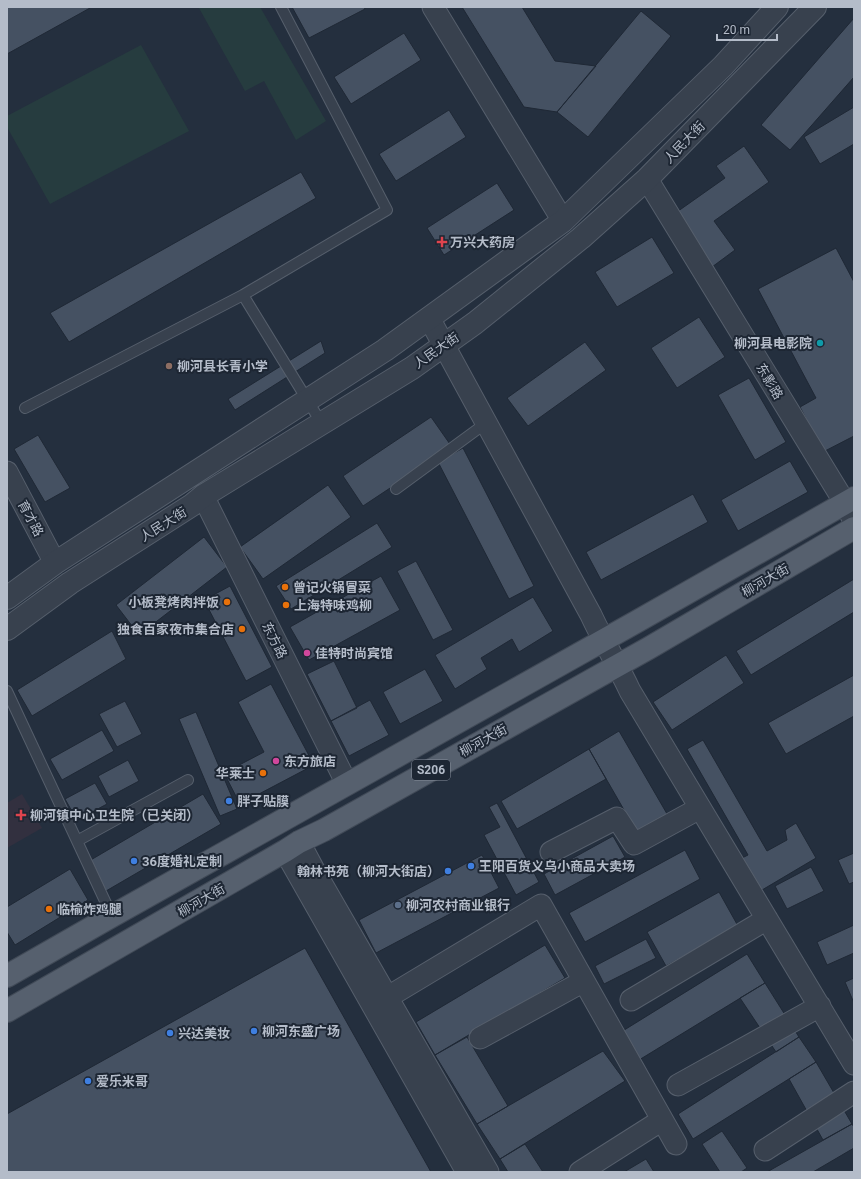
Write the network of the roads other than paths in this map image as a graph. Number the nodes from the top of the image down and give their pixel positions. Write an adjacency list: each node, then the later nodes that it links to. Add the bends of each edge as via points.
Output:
1 (281, 7): 7 (lane, via 386,210)
2 (433, 7): 6 (street)
3 (777, 7): 6 (street, 人民大街, via 723,66)
4 (815, 7): 5 (street, 人民大街)
5 (647, 179): 9 (street, 人民大街, via 581,238); 17 (street, 东影路)
6 (563, 221): 8 (street, 人民大街)
7 (243, 295): 10 (lane); 11 (lane)
8 (429, 318): 9 (street); 10 (street, 人民大街, via 385,350)
9 (444, 345): 12 (street); 13 (street, 人民大街)
10 (307, 400): 13 (lane); 19 (street, 人民大街)
11 (25, 408)
12 (486, 423): 15 (lane); 22 (street)
13 (322, 424): 16 (street, 人民大街)
14 (7, 472): 19 (street, 育才路)
15 (396, 489)
16 (203, 496): 21 (street, 人民大街, via 70,583); 26 (street, 东方路)
17 (851, 508): 22 (main road, 柳河大街 / S206)
18 (854, 528): 23 (main road, 柳河大街 / S206)
19 (55, 563): 20 (street, 人民大街)
20 (7, 598)
21 (7, 629)
22 (603, 640): 23 (street); 26 (main road, 柳河大街 / S206)
23 (618, 665): 27 (street, via 630,691); 29 (main road, 柳河大街 / S206)
24 (7, 691): 28 (lane)
25 (188, 780): 28 (lane)
26 (347, 784): 31 (main road, 柳河大街 / S206)
27 (700, 808): 30 (street, via 634,844 617,818); 32 (street)
28 (77, 841): 31 (lane)
29 (292, 847): 35 (street, via 315,872); 38 (main road, 柳河大街 / S206); 46 (street)
30 (550, 852)
31 (112, 916): 33 (main road, 柳河大街 / S206)
32 (767, 919): 36 (street); 37 (street)
33 (7, 976)
34 (584, 982): 35 (street, via 541,905); 39 (street); 43 (street)
35 (388, 998): 47 (street)
36 (631, 1000)
37 (820, 1006): 40 (street); 41 (street)
38 (7, 1011)
39 (480, 1038)
40 (854, 1064)
41 (678, 1085)
42 (854, 1092): 45 (street)
43 (662, 1120): 44 (street); 48 (street)
44 (676, 1144)
45 (765, 1150)
46 (467, 1172)
47 (488, 1172)
48 (580, 1172)

